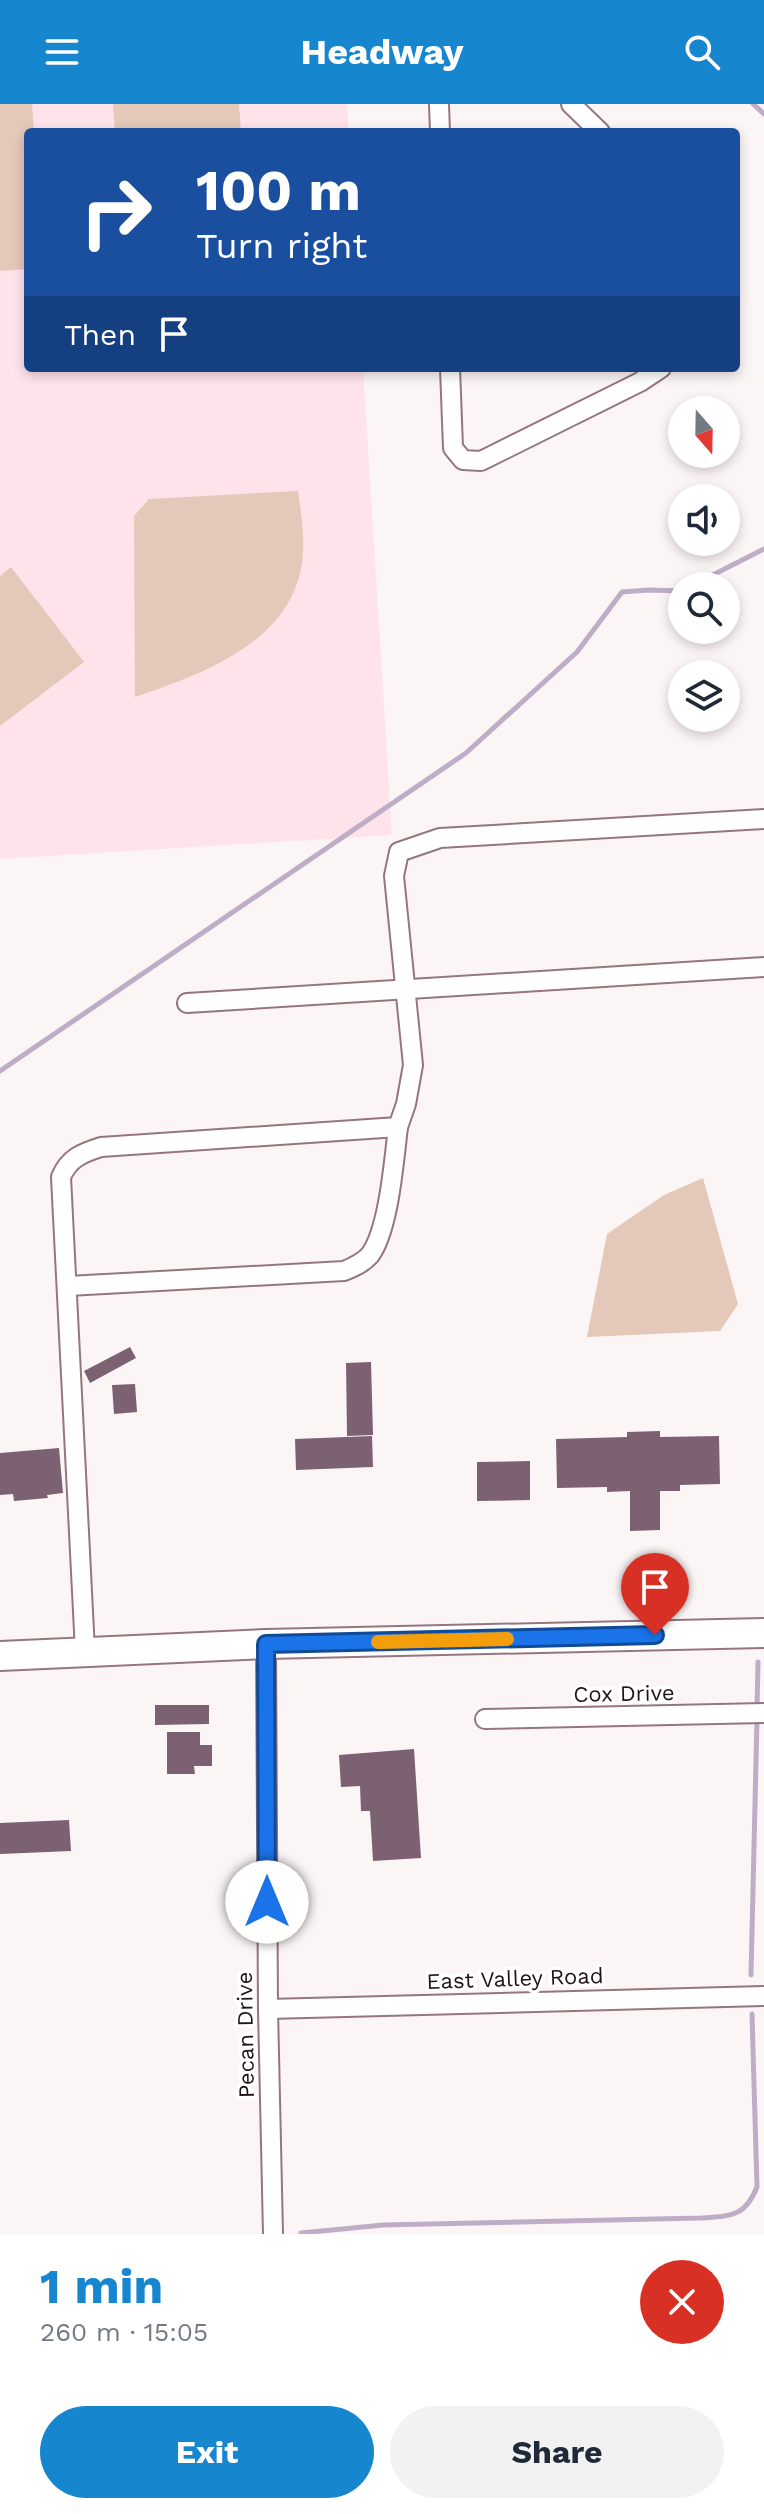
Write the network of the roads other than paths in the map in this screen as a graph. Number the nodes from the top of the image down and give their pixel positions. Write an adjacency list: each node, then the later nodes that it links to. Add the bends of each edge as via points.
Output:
1 (439, 104): 3 (street)
2 (571, 104): 4 (street)
3 (440, 128)
4 (596, 128)
5 (450, 372): 6 (street, via 453,448 463,460 481,461)
6 (655, 372)
7 (764, 819): 9 (street, via 440,838 399,852 394,876)
8 (764, 967): 9 (street)
9 (405, 989): 10 (street); 11 (street, via 413,1065)
10 (187, 1003)
11 (398, 1127): 12 (street, via 379,1235 358,1265 344,1271); 12 (street, via 101,1147 78,1154 61,1177)
12 (68, 1286): 15 (street)
13 (764, 1633): 14 (main road)
14 (266, 1644): 15 (main road); 20 (street, Pecan Drive)
15 (85, 1651): 16 (main road)
16 (0, 1656)
17 (764, 1713): 18 (street, Cox Drive)
18 (485, 1719)
19 (764, 1996): 20 (street, East Valley Road)
20 (268, 2009): 21 (street, Pecan Drive)
21 (273, 2234)

